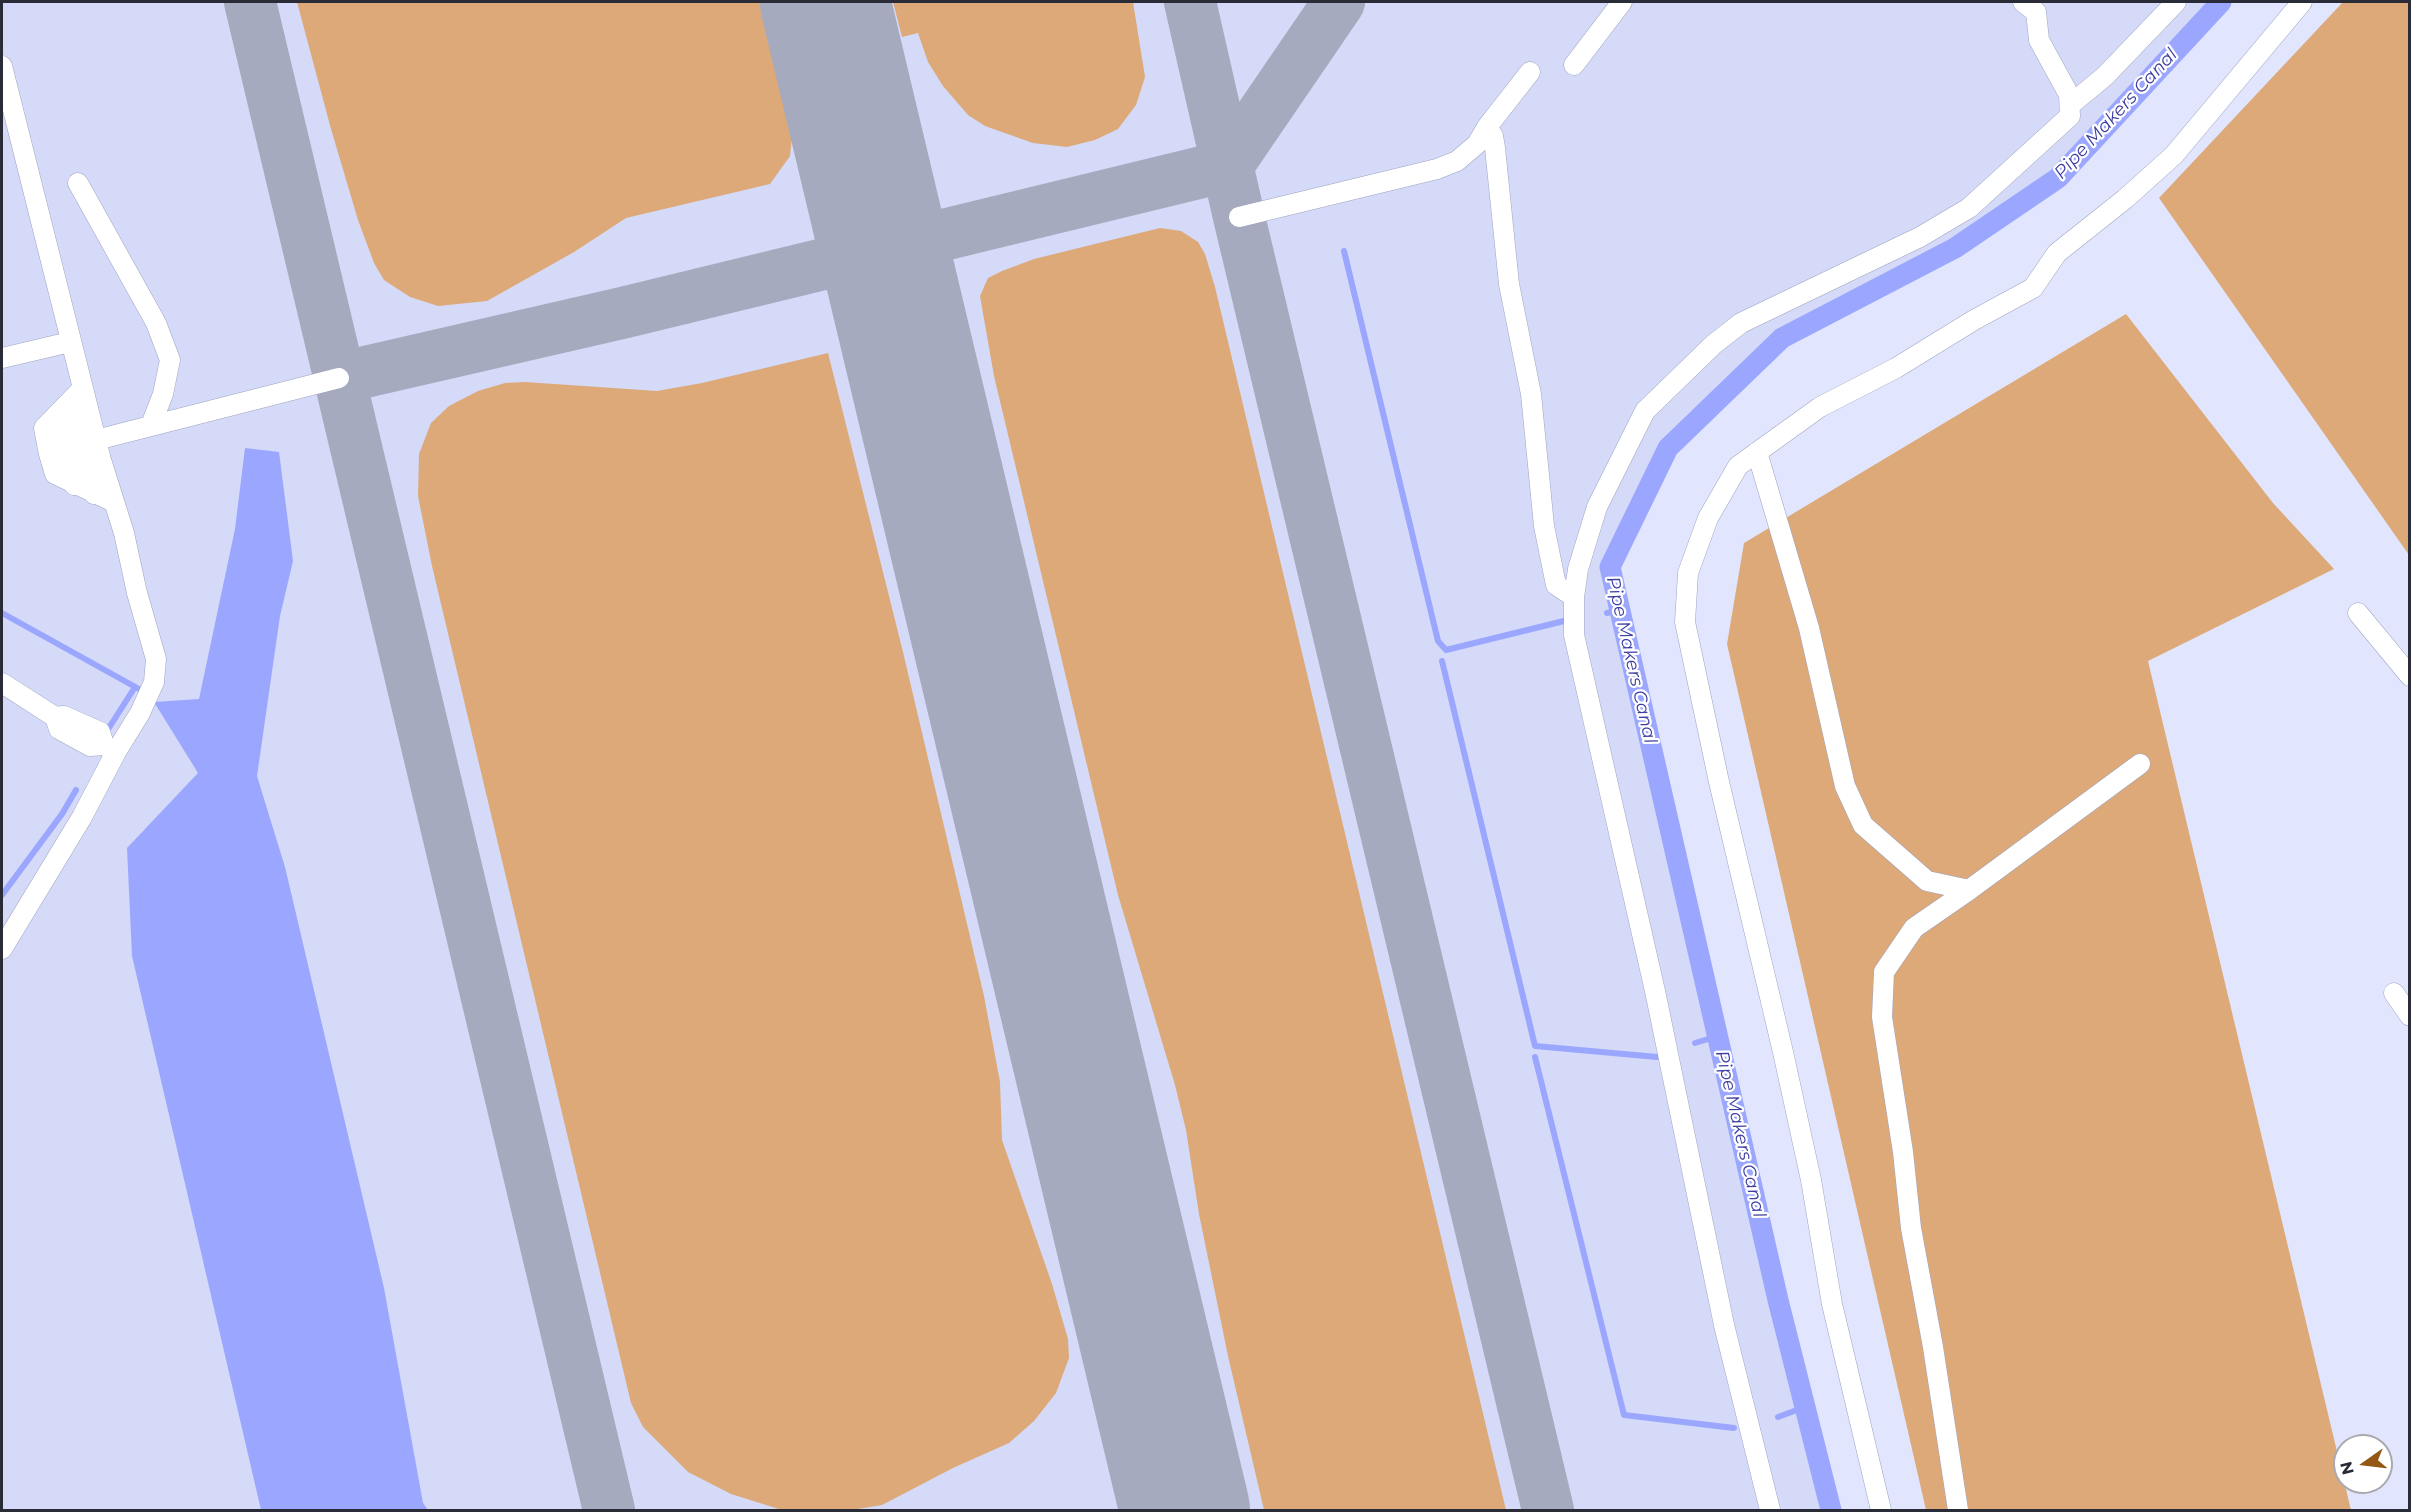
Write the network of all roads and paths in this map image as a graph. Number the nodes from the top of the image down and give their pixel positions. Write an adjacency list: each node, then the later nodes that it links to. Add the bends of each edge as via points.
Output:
1 (1622, 2): 5 (street)
2 (2023, 2): 8 (street, via 2036,12 2039,40 2069,95)
3 (2176, 2): 8 (street, via 2105,76)
4 (2302, 2): 18 (street, via 2174,155 2057,253 2033,288 1896,368 1820,407)
5 (1574, 65)
6 (2, 66): 12 (street)
7 (1530, 72): 9 (street)
8 (2070, 105): 21 (street, via 2070,117 1968,208 1920,237 1741,323 1666,388 1645,411 1597,507 1578,569)
9 (1487, 127): 11 (street, via 1477,144 1456,161 1437,169); 21 (street, via 1495,148 1509,284 1531,394 1544,526 1556,585)
10 (78, 183): 16 (street, via 156,323 170,360)
11 (1239, 217)
12 (70, 342): 13 (street); 15 (street)
13 (2, 358)
14 (339, 378): 16 (street)
15 (69, 403): 17 (street); 19 (street); 19 (street, via 44,428 49,454 55,474)
16 (151, 425): 17 (street)
17 (96, 440): 20 (street)
18 (1757, 452): 27 (street, via 1809,628 1845,786 1863,825 1927,882); 32 (street, via 1738,466 1708,518 1688,573 1685,622 1811,1180 1832,1304)
19 (94, 494): 20 (street)
20 (114, 502): 25 (street, via 156,659 154,682 140,713)
21 (1574, 597): 31 (street, via 1574,635 1655,991 1724,1324)
22 (2358, 613): 23 (street)
23 (2409, 676)
24 (2, 683): 25 (street, via 55,717 64,716 100,732)
25 (110, 749): 28 (street, via 82,817)
26 (2140, 764): 27 (street)
27 (1969, 890): 33 (street, via 1914,928 1884,972 1882,1017 1911,1228)
28 (2, 949)
29 (2394, 993): 30 (street)
30 (2409, 1016)
31 (1770, 1510)
32 (1881, 1510)
33 (1958, 1510)

